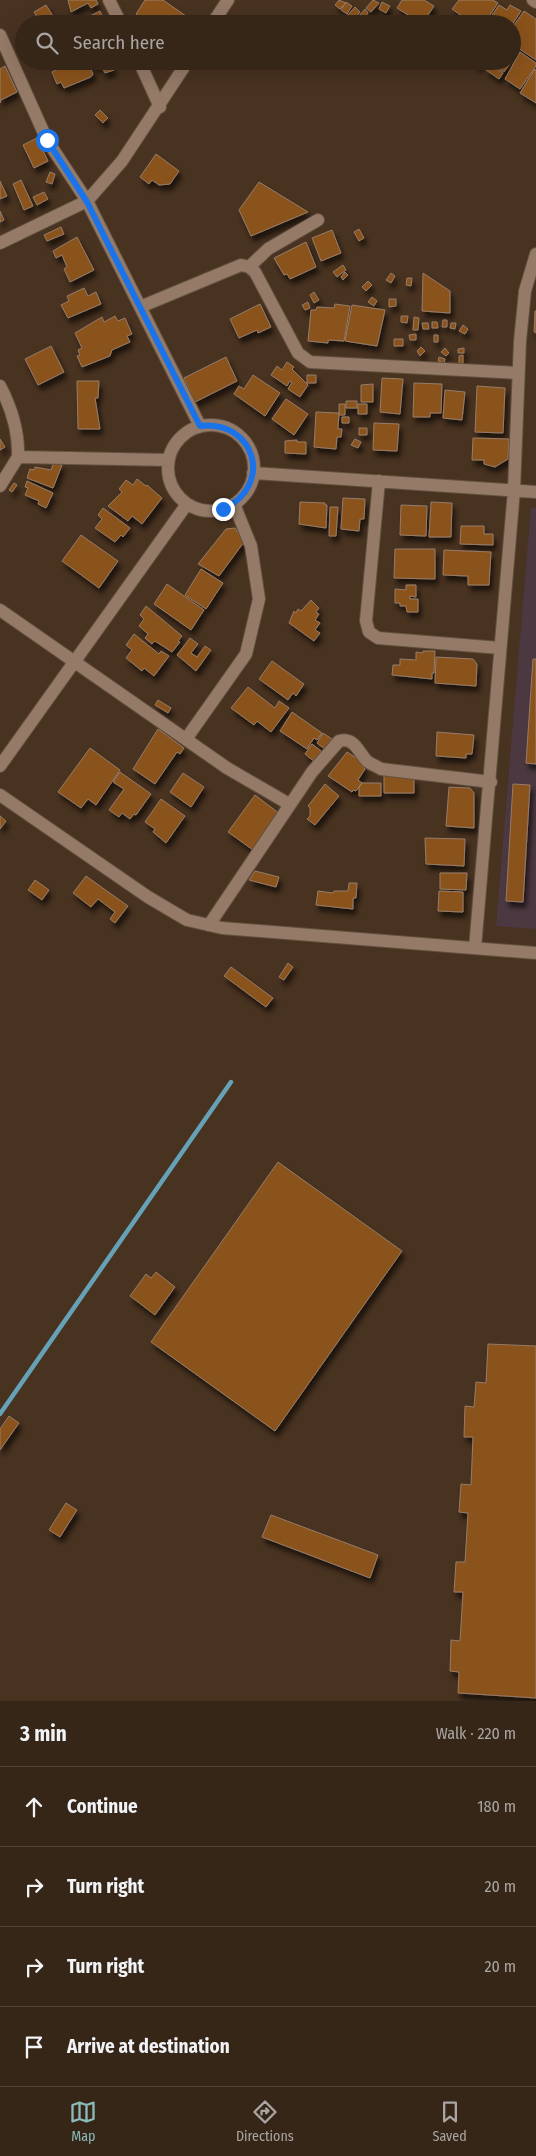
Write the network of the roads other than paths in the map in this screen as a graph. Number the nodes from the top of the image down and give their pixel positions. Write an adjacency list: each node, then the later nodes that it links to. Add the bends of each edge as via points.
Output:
1 (109, 0): 5 (street)
2 (228, 0): 6 (street)
3 (533, 0): 4 (street)
4 (536, 2)
5 (116, 15)
6 (218, 15)
7 (0, 35): 8 (street)
8 (15, 69)
9 (16, 70): 13 (street, via 47,140)
10 (142, 70): 12 (street)
11 (182, 70): 12 (street)
12 (160, 106): 13 (street, via 122,161)
13 (87, 202): 15 (street); 18 (street)
14 (318, 220): 17 (street, via 268,248)
15 (0, 243)
16 (536, 254): 19 (street, via 525,291)
17 (249, 267): 18 (street, via 240,265); 19 (street, via 255,272 298,353 310,362)
18 (140, 307): 21 (street)
19 (518, 373): 27 (street)
20 (0, 386): 22 (street, via 14,419)
21 (200, 426): 23 (street, via 179,438); 24 (street, via 223,427 243,440 253,461)
22 (18, 457): 23 (street); 26 (street)
23 (169, 460): 29 (street, via 171,485)
24 (253, 473): 25 (street); 30 (street, via 250,485)
25 (379, 481): 27 (street); 32 (street, via 366,621 369,632 378,638)
26 (0, 486)
27 (514, 490): 28 (street); 32 (street)
28 (536, 492)
29 (187, 504): 30 (street, via 198,510 211,511); 33 (street)
30 (234, 504): 34 (street, via 251,546 259,599 246,654)
31 (0, 610): 33 (street)
32 (500, 648): 36 (street)
33 (76, 662): 34 (street); 35 (street)
34 (186, 739): 38 (street, via 227,768)
35 (0, 766)
36 (491, 782): 38 (street, via 381,769 367,761 358,747 343,740 338,741 312,772); 40 (street)
37 (0, 795): 39 (street, via 148,897 187,920)
38 (290, 804): 39 (street)
39 (209, 925): 40 (street)
40 (475, 948): 41 (street)
41 (536, 953)

